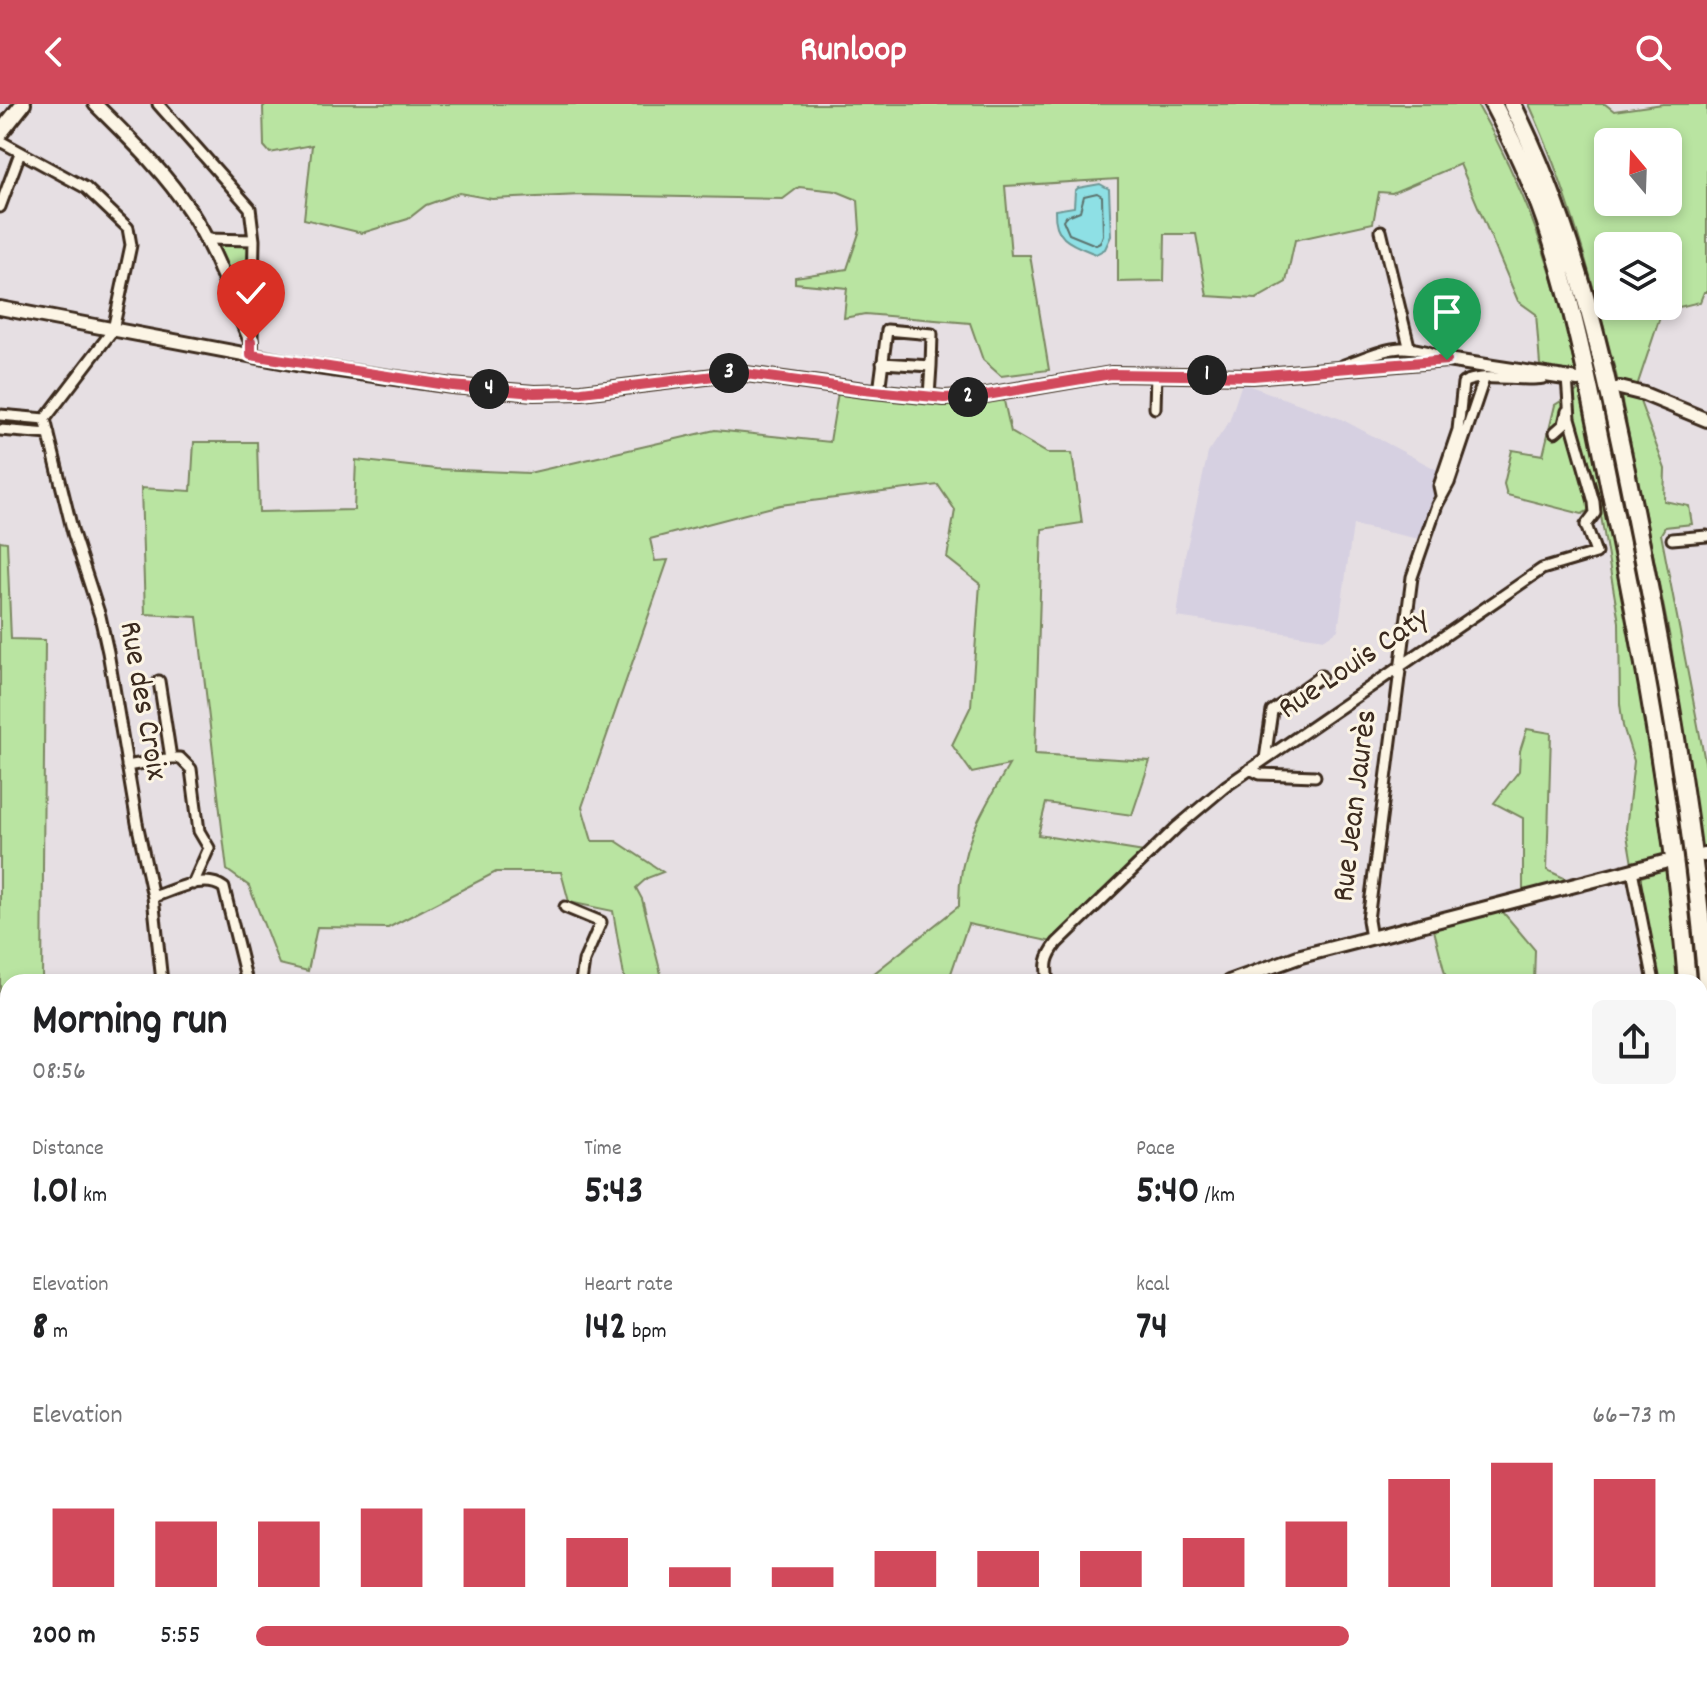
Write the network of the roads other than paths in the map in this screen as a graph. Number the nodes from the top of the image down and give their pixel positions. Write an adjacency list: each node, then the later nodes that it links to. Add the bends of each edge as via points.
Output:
1 (23, 104): 7 (main road)
2 (95, 104): 13 (street, via 174,187)
3 (158, 104): 14 (street, via 245,201 253,217)
4 (1493, 104): 63 (highway, via 1544,218 1583,362 1658,749)
5 (1512, 104): 10 (highway)
6 (1519, 104): 10 (highway)
7 (0, 133)
8 (0, 141): 9 (street)
9 (20, 153): 11 (street); 18 (street, via 86,188 128,228 131,245)
10 (1545, 175): 64 (highway, via 1595,331 1646,566 1686,804)
11 (0, 207)
12 (1381, 231): 19 (street)
13 (206, 239): 14 (street); 15 (street)
14 (254, 240): 16 (street)
15 (232, 301): 16 (street, via 243,308); 20 (street)
16 (254, 301): 20 (street)
17 (0, 308): 18 (street)
18 (113, 330): 20 (street); 35 (street)
19 (1409, 346): 21 (street); 24 (street)
20 (251, 348): 30 (street, via 452,386 534,393 739,373)
21 (1447, 360): 24 (street); 26 (street)
22 (882, 363): 23 (street); 23 (street, via 887,330 929,332); 30 (street)
23 (931, 366): 31 (street)
24 (1337, 368): 25 (street, via 1253,376)
25 (1156, 374): 31 (street, via 1111,374 981,396); 33 (street)
26 (1550, 376): 27 (street); 28 (street)
27 (1484, 379): 40 (street, Rue Jean Jaurès); 40 (street, Rue Jean Jaurès, via 1463,383 1458,430 1439,486)
28 (1572, 379): 32 (street, Rue Louis Caty)
29 (1620, 388): 36 (street)
30 (879, 392): 31 (street)
31 (929, 396)
32 (1568, 404): 38 (street, via 1564,424); 43 (street, Rue Louis Caty, via 1594,502 1595,513 1586,525 1596,553 1542,569)
33 (1155, 408)
34 (0, 415): 35 (street)
35 (45, 419): 39 (street, Rue des Croix)
36 (1707, 420)
37 (0, 430): 39 (street)
38 (1555, 432)
39 (49, 434): 48 (street, Rue des Croix, via 100,616)
40 (1441, 495): 43 (street, Rue Jean Jaurès, via 1412,577)
41 (1707, 536): 42 (street)
42 (1672, 539)
43 (1401, 664): 47 (street, Rue Louis Caty); 56 (street, Rue Jean Jaurès, via 1368,920)
44 (1321, 676): 47 (street, via 1272,711)
45 (159, 681): 46 (street)
46 (171, 758): 48 (street); 53 (street, via 180,758 191,769 199,831 209,848)
47 (1265, 759): 49 (street, Rue Louis Caty)
48 (127, 766): 54 (street, Rue des Croix)
49 (1250, 769): 50 (street); 60 (street, Rue Louis Caty, via 1176,828 1057,943 1047,955)
50 (1315, 776)
51 (1664, 862): 52 (street)
52 (1632, 870): 56 (street); 62 (street)
53 (193, 884): 54 (street); 58 (street, via 206,881 224,888)
54 (153, 897): 57 (street, Rue des Croix)
55 (565, 907): 59 (street, via 601,922)
56 (1371, 938): 61 (street)
57 (161, 974)
58 (245, 974)
59 (582, 974)
60 (1047, 974)
61 (1251, 974)
62 (1653, 974)
63 (1686, 974)
64 (1706, 974)

